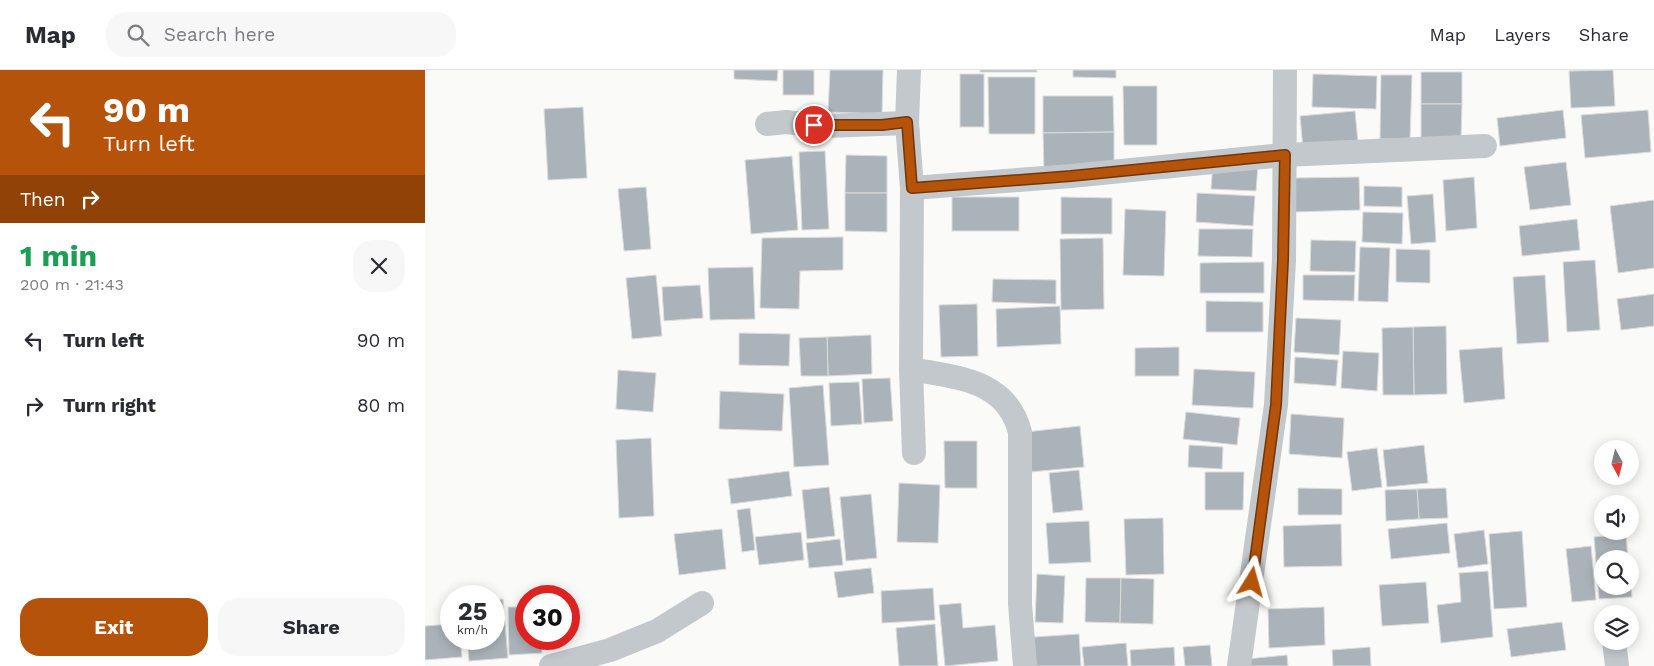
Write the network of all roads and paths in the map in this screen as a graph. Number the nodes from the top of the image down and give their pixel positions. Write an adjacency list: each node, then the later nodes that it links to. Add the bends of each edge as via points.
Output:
1 (909, 70): 3 (street)
2 (1285, 70): 6 (street)
3 (907, 122): 4 (street, via 825,126 785,122); 7 (street)
4 (767, 124)
5 (1485, 146): 6 (street)
6 (1285, 155): 7 (street); 14 (street, via 1276,405)
7 (912, 188): 8 (street)
8 (911, 369): 9 (street); 13 (street, via 969,380 1004,399 1016,416 1020,432 1020,604)
9 (914, 453)
10 (702, 603): 12 (street, via 657,631 610,650)
11 (1615, 650): 15 (street)
12 (551, 666)
13 (1025, 666)
14 (1239, 666)
15 (1617, 666)

